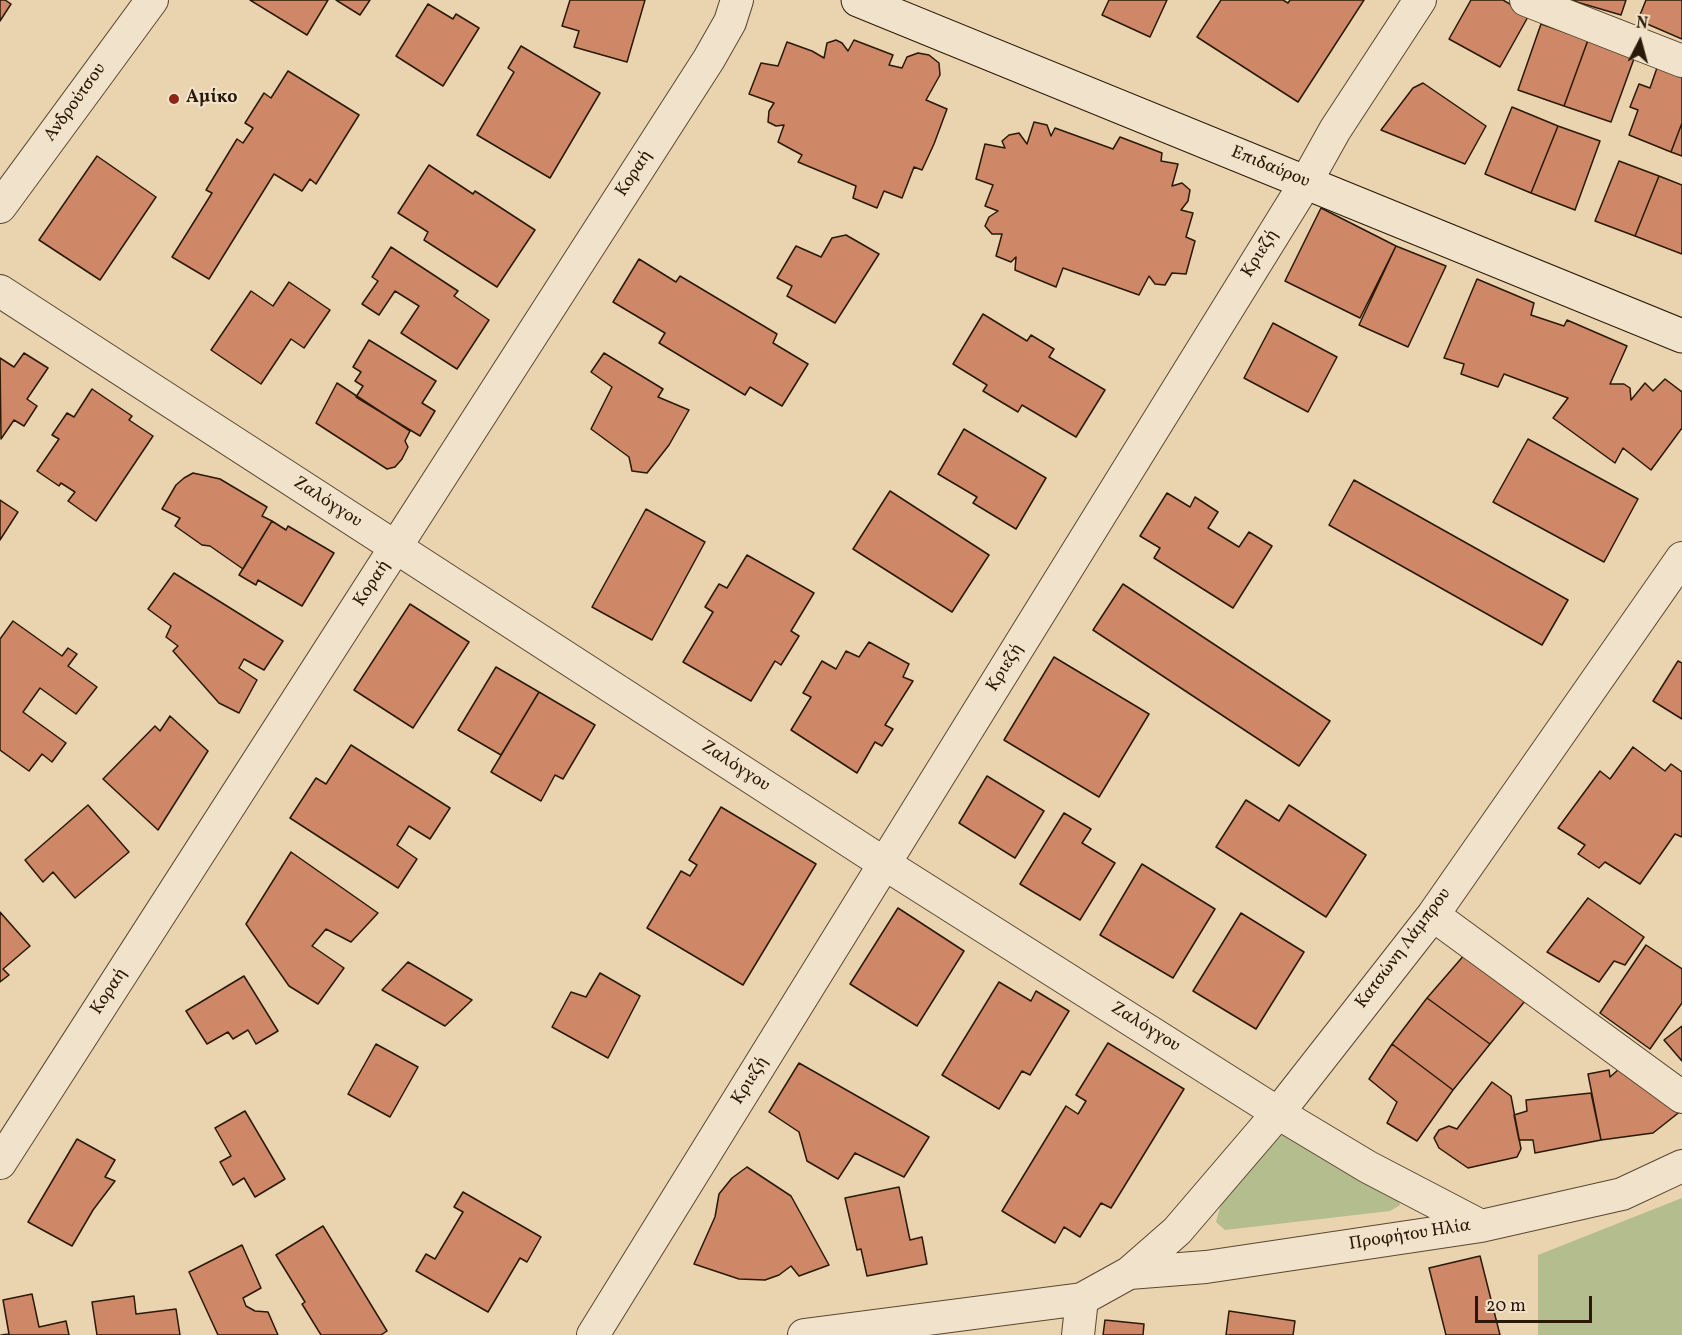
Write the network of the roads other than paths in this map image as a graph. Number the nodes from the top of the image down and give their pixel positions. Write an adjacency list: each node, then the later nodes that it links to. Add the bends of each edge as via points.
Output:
1 (153, 0): 8 (street, Ανδρούτσου)
2 (738, 0): 11 (street, Κοραή, via 709,59)
3 (858, 0): 7 (street, Επιδαύρου)
4 (1420, 0): 7 (street, Κριεζή, via 1335,130)
5 (1526, 0): 6 (street)
6 (1682, 61)
7 (1306, 182): 10 (street, Επιδαύρου); 13 (street, Κριεζή)
8 (0, 207)
9 (0, 291): 11 (street, Ζαλόγγου)
10 (1682, 336)
11 (396, 548): 13 (street, Ζαλόγγου); 17 (street, Κοραή)
12 (1682, 558): 14 (street, Κατσώνη Λάμπρου)
13 (885, 864): 16 (street, Ζαλόγγου); 22 (street, Κριεζή)
14 (1433, 915): 15 (street); 16 (street, Κατσώνη Λάμπρου)
15 (1682, 1097)
16 (1278, 1113): 19 (street, Ζαλόγγου, via 1368,1167); 20 (street, Κατσώνη Λάμπρου, via 1177,1231)
17 (0, 1163)
18 (1682, 1166): 19 (street, Προφήτου Ηλία, via 1622,1194)
19 (1481, 1226): 20 (street, Προφήτου Ηλία, via 1206,1267)
20 (1129, 1273): 21 (street, Κατσώνη Λάμπρου)
21 (1082, 1299): 23 (street); 24 (street)
22 (593, 1335)
23 (804, 1335)
24 (1078, 1335)

